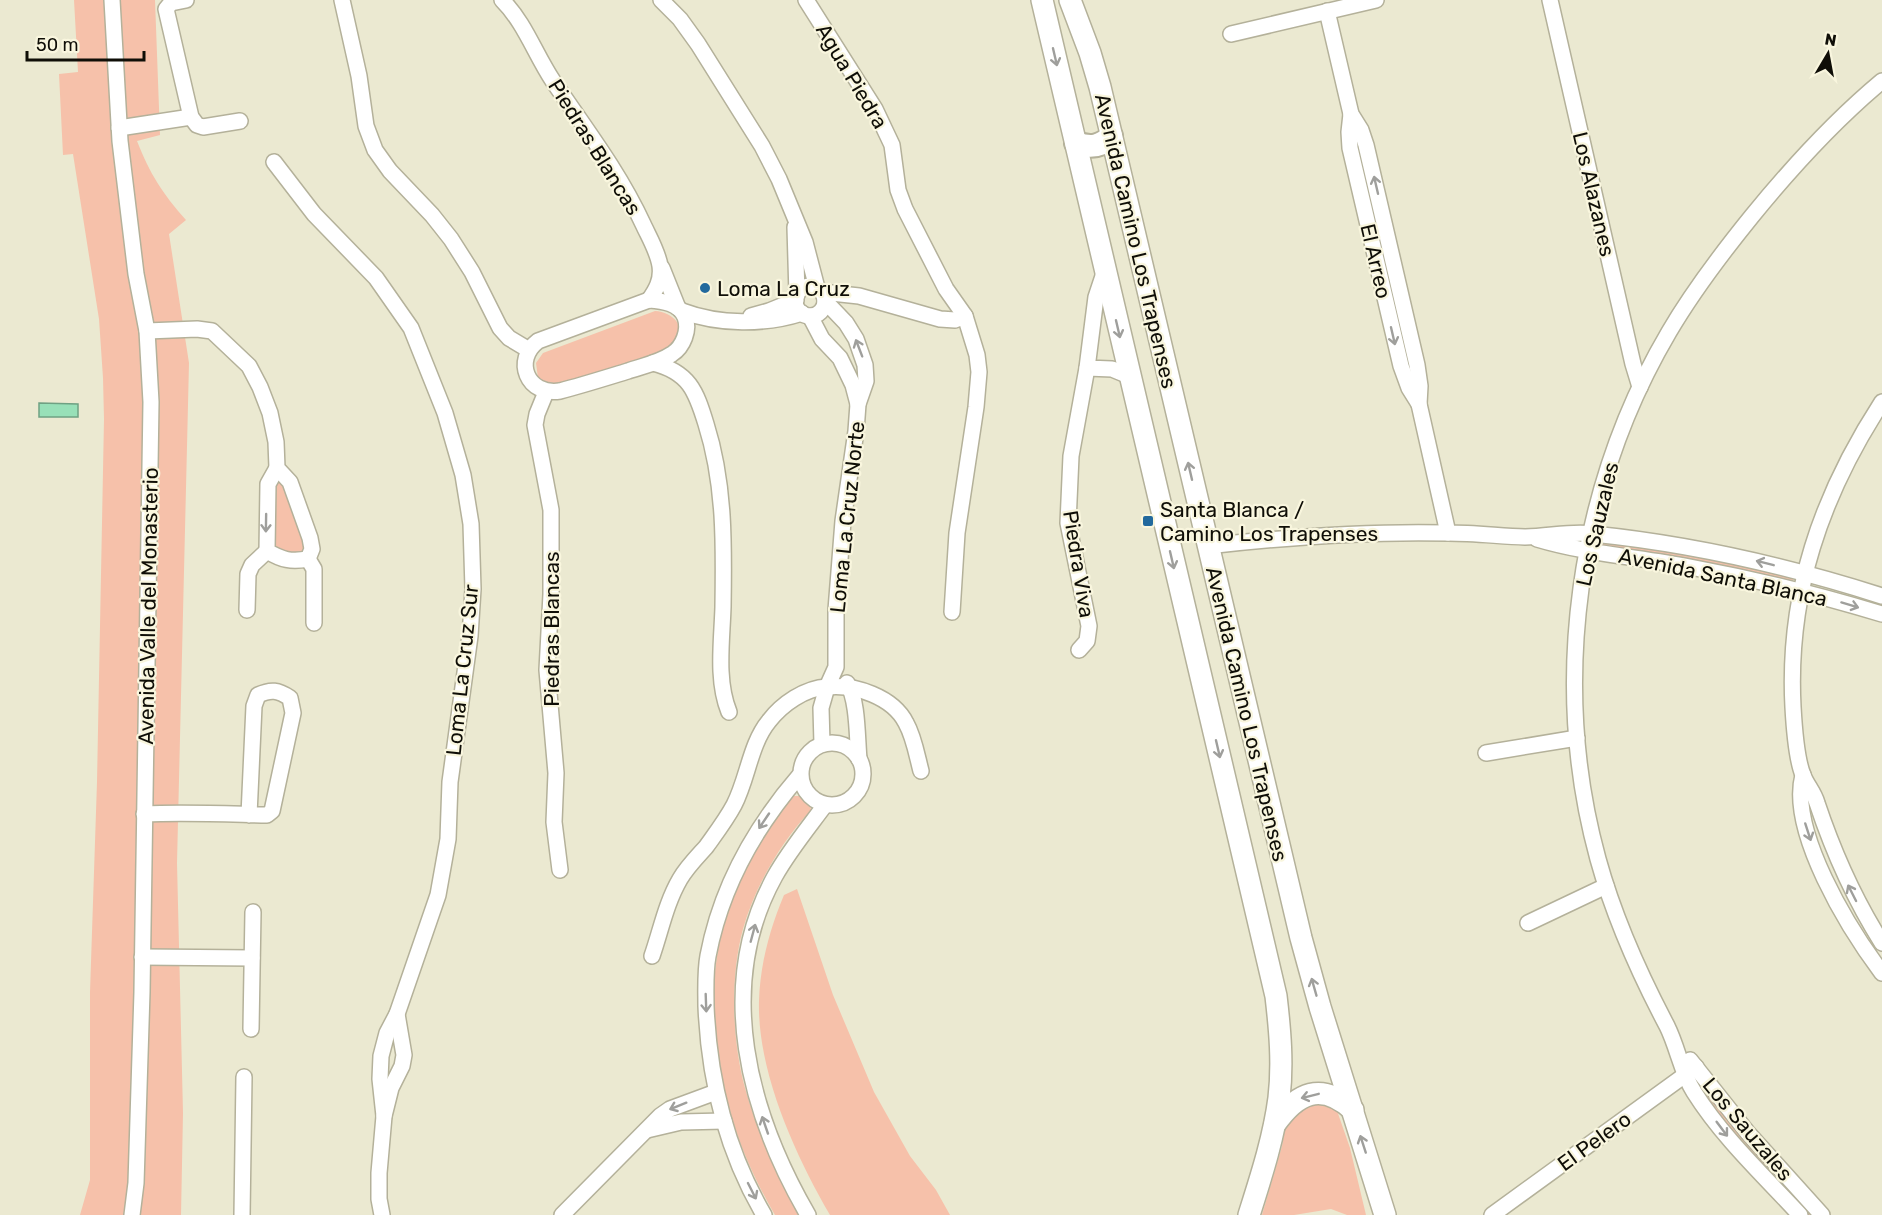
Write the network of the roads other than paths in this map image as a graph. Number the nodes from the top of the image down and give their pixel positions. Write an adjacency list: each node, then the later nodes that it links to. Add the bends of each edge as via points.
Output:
1 (112, 0): 16 (street, Avenida Valle del Monasterio)
2 (186, 0): 14 (street, via 171,3 166,9)
3 (342, 0): 31 (street, via 366,126 375,150 451,239 500,328)
4 (502, 0): 21 (street, Piedras Blancas, via 519,20 552,80 623,185)
5 (660, 0): 20 (street, Loma La Cruz Norte, via 694,38 757,136)
6 (806, 0): 27 (street, Agua Piedra, via 875,109 892,145 898,190 905,209 946,289)
7 (1042, 0): 18 (main road, Avenida Camino Los Trapenses, one-way to 18)
8 (1070, 0): 17 (main road, Avenida Camino Los Trapenses, via 1090,53)
9 (1376, 0): 11 (street)
10 (1550, 0): 36 (street, Los Alazanes)
11 (1327, 11): 12 (street); 41 (street, El Arreo, via 1351,114 1366,145 1417,365 1419,404)
12 (1231, 34)
13 (1882, 81): 36 (street, Los Sauzales, via 1813,145 1736,236 1683,308)
14 (191, 117): 15 (street, via 203,127); 16 (street)
15 (240, 121)
16 (119, 128): 29 (street, Avenida Valle del Monasterio, via 136,274)
17 (1111, 136): 18 (main road, via 1096,146); 44 (main road, Avenida Camino Los Trapenses, one-way to 17)
18 (1076, 143): 22 (main road, Avenida Camino Los Trapenses)
19 (274, 162): 79 (street, Loma La Cruz Sur, via 314,214 376,278 411,328 445,413 463,475 471,524 470,636 450,782 448,839 438,895)
20 (795, 221): 23 (street, Loma La Cruz Norte); 25 (street, Loma La Cruz Norte)
21 (660, 266): 24 (street, via 660,280); 26 (street, Piedras Blancas)
22 (1105, 270): 33 (street, Piedra Viva, via 1096,297); 34 (main road, Avenida Camino Los Trapenses, one-way to 34)
23 (821, 294): 25 (street, via 803,288); 25 (street, via 819,313); 27 (street, via 859,296 940,320); 39 (street, Loma La Cruz Norte, one-way to 23, via 866,381 861,351 846,323)
24 (649, 300): 26 (street); 31 (street, via 545,338)
25 (801, 306): 28 (street, via 741,320); 39 (street, Loma La Cruz Norte, via 840,358)
26 (680, 309): 28 (street); 30 (street, via 686,320)
27 (965, 316): 52 (street, Agua Piedra, via 979,372 957,533)
28 (719, 320): 30 (street)
29 (147, 331): 40 (street, via 212,331 249,366 270,413); 68 (street, Avenida Valle del Monasterio, via 151,402)
30 (684, 339): 32 (street, via 670,356); 35 (street)
31 (529, 350): 37 (street, via 529,379)
32 (653, 363): 35 (street, via 674,370); 37 (street)
33 (1087, 368): 34 (street, via 1112,369); 55 (street, Piedra Viva, via 1071,456 1068,523 1089,626 1087,641)
34 (1130, 376): 87 (main road, Avenida Camino Los Trapenses, one-way to 87, via 1274,987 1281,1065)
35 (690, 382): 59 (street, via 709,433 718,478 723,537 722,686)
36 (1640, 387): 42 (street, Los Sauzales, via 1609,467)
37 (546, 392): 70 (street, Piedras Blancas, via 535,425 550,510 548,670 556,773 554,822)
38 (1882, 402): 48 (street, via 1837,482)
39 (858, 404): 56 (street, Loma La Cruz Norte, via 842,532)
40 (277, 468): 45 (street, one-way to 45, via 268,484); 47 (street, via 290,482 310,538 312,549)
41 (1448, 533): 43 (street, Avenida Santa Blanca); 44 (street, Avenida Santa Blanca, via 1329,535)
42 (1591, 533): 43 (street, Avenida Santa Blanca); 46 (street, Los Sauzales); 48 (street, Avenida Santa Blanca, one-way to 42, via 1698,549)
43 (1527, 537): 46 (street, Avenida Santa Blanca)
44 (1207, 546): 84 (main road, Avenida Camino Los Trapenses, one-way to 44, via 1301,938)
45 (267, 551): 47 (street, via 292,562); 51 (street, via 248,574)
46 (1588, 551): 49 (street, Avenida Santa Blanca); 60 (street, Los Sauzales, via 1574,678)
47 (308, 559): 54 (street, via 314,569)
48 (1804, 573): 49 (street); 50 (street, Avenida Santa Blanca)
49 (1801, 590): 53 (street, Avenida Santa Blanca, one-way to 53); 66 (street, via 1794,629 1792,689)
50 (1882, 596)
51 (247, 610)
52 (952, 612)
53 (1882, 615)
54 (314, 623)
55 (1079, 650)
56 (836, 667): 57 (street, Loma La Cruz Norte); 58 (street)
57 (827, 687): 58 (street); 61 (street, Loma La Cruz Norte, via 821,708); 75 (street, via 787,704 761,732 745,780 725,820 676,885)
58 (851, 688): 63 (street); 64 (street, via 877,696 896,710 906,723)
59 (729, 712)
60 (1577, 738): 62 (street); 71 (street, Los Sauzales, via 1585,799)
61 (822, 744): 63 (street, via 847,747); 65 (street, via 807,755)
62 (1486, 753)
63 (859, 759): 67 (street, via 863,776 857,793 843,804)
64 (921, 771)
65 (800, 775): 67 (street, via 809,796); 83 (street, one-way to 83, via 750,842 728,887 713,934 707,958 706,991)
66 (1803, 775): 74 (street, one-way to 66, via 1841,871 1815,796); 78 (street, one-way to 78, via 1801,807 1816,858 1844,914)
67 (825, 805): 94 (street, one-way to 67, via 784,1171 762,1116 744,1037 743,985 752,934 767,892)
68 (144, 814): 69 (street); 76 (street, Avenida Valle del Monasterio)
69 (249, 815): 69 (street, via 254,706 258,695 280,691 290,698 293,713 272,811 267,815)
70 (560, 870)
71 (1606, 886): 73 (street); 81 (street, Los Sauzales, via 1636,963)
72 (253, 912): 77 (street)
73 (1528, 923)
74 (1882, 943)
75 (652, 956)
76 (142, 957): 77 (street); 89 (street, Avenida Valle del Monasterio)
77 (252, 958): 80 (street)
78 (1882, 973)
79 (397, 1014): 85 (street, Loma La Cruz Sur, via 381,1056); 85 (street, Loma La Cruz Sur, via 404,1055)
80 (251, 1029)
81 (1691, 1071): 97 (street, El Pelero); 98 (street, Los Sauzales, one-way to 98, via 1694,1092 1729,1138); 99 (street, Los Sauzales)
82 (244, 1077): 90 (street)
83 (716, 1092): 86 (street); 88 (street, one-way to 88, via 670,1109)
84 (1353, 1110): 87 (main road, one-way to 87, via 1335,1097 1314,1093 1293,1103); 96 (main road, Avenida Camino Los Trapenses, one-way to 84)
85 (384, 1116): 91 (street, Loma La Cruz Sur, via 379,1173)
86 (724, 1120): 88 (street, via 681,1122); 93 (street, one-way to 93, via 746,1180)
87 (1274, 1126): 95 (main road, Avenida Camino Los Trapenses)
88 (647, 1130): 92 (street)
89 (132, 1215)
90 (242, 1215)
91 (382, 1215)
92 (562, 1215)
93 (764, 1215)
94 (808, 1215)
95 (1249, 1215)
96 (1385, 1215)
97 (1492, 1215)
98 (1800, 1215)
99 (1822, 1215)

